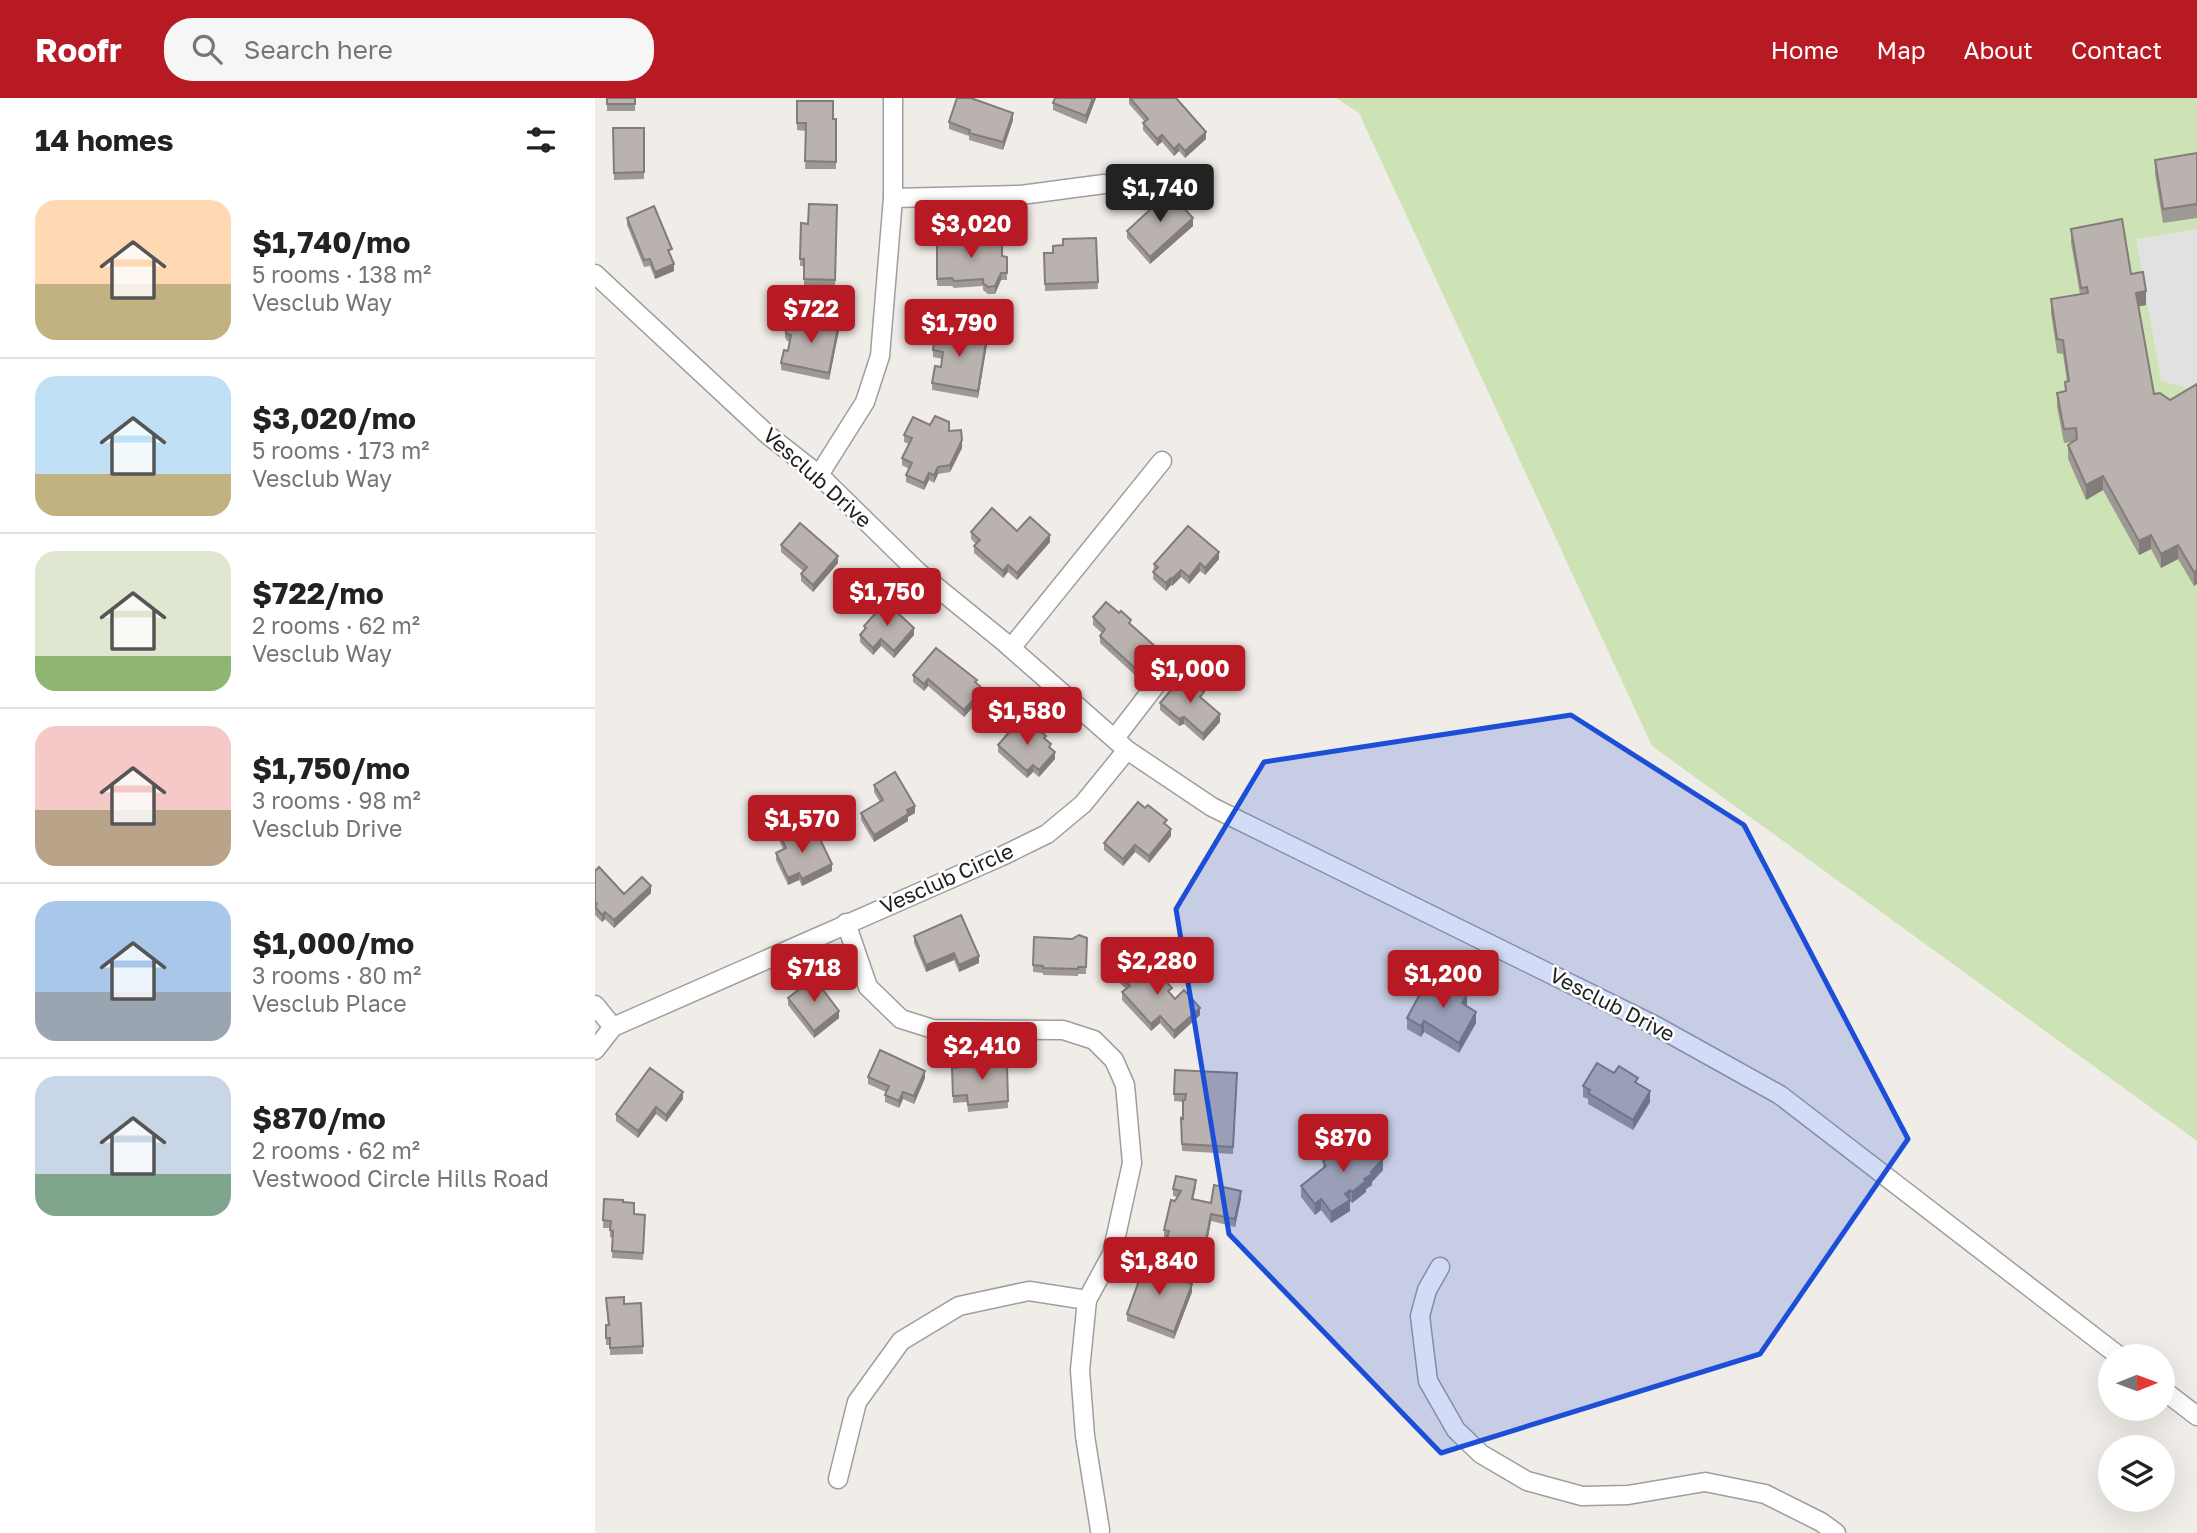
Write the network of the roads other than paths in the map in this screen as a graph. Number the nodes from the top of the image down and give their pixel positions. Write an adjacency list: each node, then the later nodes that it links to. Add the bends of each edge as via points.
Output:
1 (893, 98): 3 (street)
2 (1104, 184): 3 (street, via 1021,195)
3 (893, 198): 6 (street, via 880,356 865,402)
4 (595, 274): 6 (street, Vesclub Drive, via 749,418)
5 (1162, 461): 7 (street)
6 (819, 475): 7 (street, Vesclub Drive, via 918,572)
7 (1011, 648): 9 (street, Vesclub Drive)
8 (1155, 686): 9 (street, Vesclub Circle)
9 (1121, 744): 10 (street, Vesclub Circle, via 1083,804 1047,834); 16 (street, Vesclub Drive, via 1212,807 1655,1026 1780,1096)
10 (846, 923): 12 (street, Vesclub Circle); 15 (street, via 868,987 901,1019 933,1030 1063,1030 1094,1040 1114,1060 1125,1085 1132,1163 1112,1254)
11 (595, 1005): 12 (street)
12 (613, 1027): 13 (street, Vesclub Circle)
13 (595, 1050)
14 (1440, 1267): 21 (street, via 1420,1316 1428,1381 1456,1430 1481,1454 1527,1481 1582,1496 1628,1495 1705,1482 1765,1494)
15 (1087, 1300): 19 (street, via 1029,1291 959,1306 901,1341 857,1402); 20 (street, via 1080,1370)
16 (2103, 1344)
17 (2175, 1399): 18 (street)
18 (2197, 1416)
19 (838, 1479)
20 (1100, 1530)
21 (1836, 1533)

